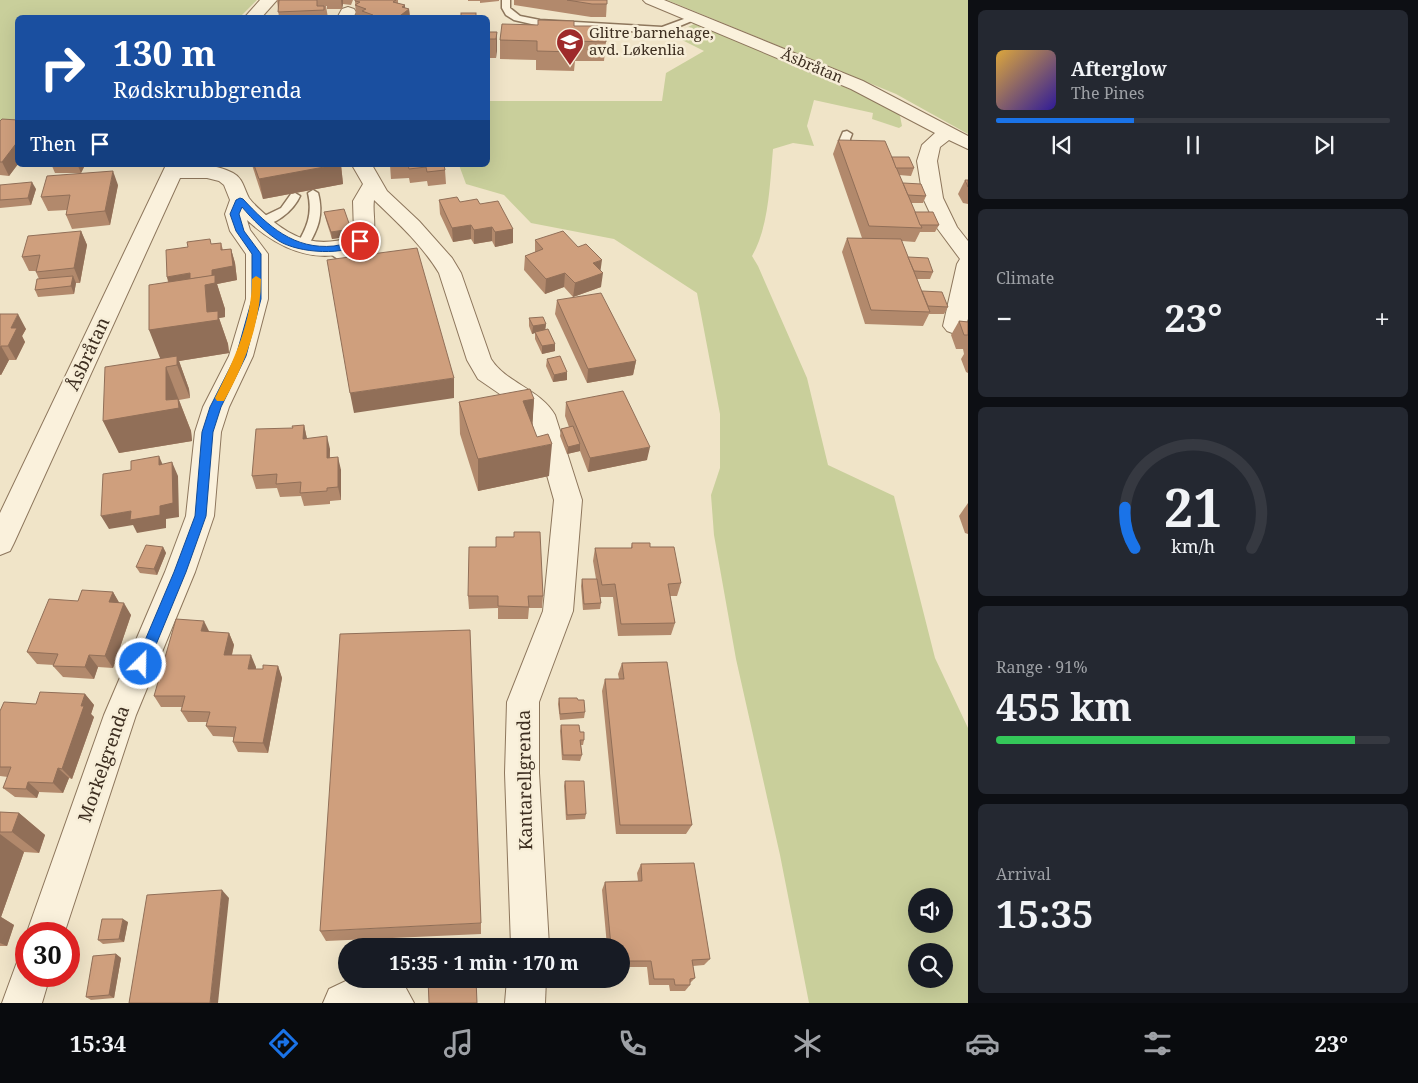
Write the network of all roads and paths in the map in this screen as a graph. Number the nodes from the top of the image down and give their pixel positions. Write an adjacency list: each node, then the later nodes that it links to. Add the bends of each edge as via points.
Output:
1 (269, 0): 4 (street)
2 (506, 0): 5 (lane, via 509,13 540,23 662,30)
3 (651, 0): 5 (street, Åsbråtan)
4 (255, 15)
5 (695, 18): 6 (street, Åsbråtan, via 857,85)
6 (948, 132): 8 (street, Åsbråtan); 19 (street, via 932,145 927,161 933,198 947,228)
7 (847, 134): 9 (lane)
8 (968, 143)
9 (846, 151)
10 (363, 167): 12 (street)
11 (174, 168): 15 (street, via 226,177 235,185); 24 (street, Åsbråtan)
12 (373, 185): 18 (street, via 363,201 364,233 360,241); 26 (street, Kantarellgrenda, via 441,258 450,273 486,373 526,399 542,415 568,500 558,611 523,702 522,773)
13 (313, 193): 17 (lane, via 316,219)
14 (295, 196): 16 (lane, via 285,211)
15 (240, 200): 16 (street); 25 (street, Morkelgrenda, via 235,214 240,231 256,254 256,299 241,356 216,407 208,432 200,516 120,715)
16 (260, 222): 17 (street, via 284,240)
17 (302, 246): 18 (street)
18 (341, 247): 21 (lane, via 362,252); 22 (lane)
19 (968, 255)
20 (968, 264): 23 (street)
21 (382, 269)
22 (364, 273)
23 (955, 326)
24 (0, 543)
25 (49, 922)
26 (530, 938)
27 (27, 987): 30 (street)
28 (526, 988): 32 (street)
29 (390, 991): 31 (street, via 361,994)
30 (22, 1003)
31 (343, 1003)
32 (525, 1003)

